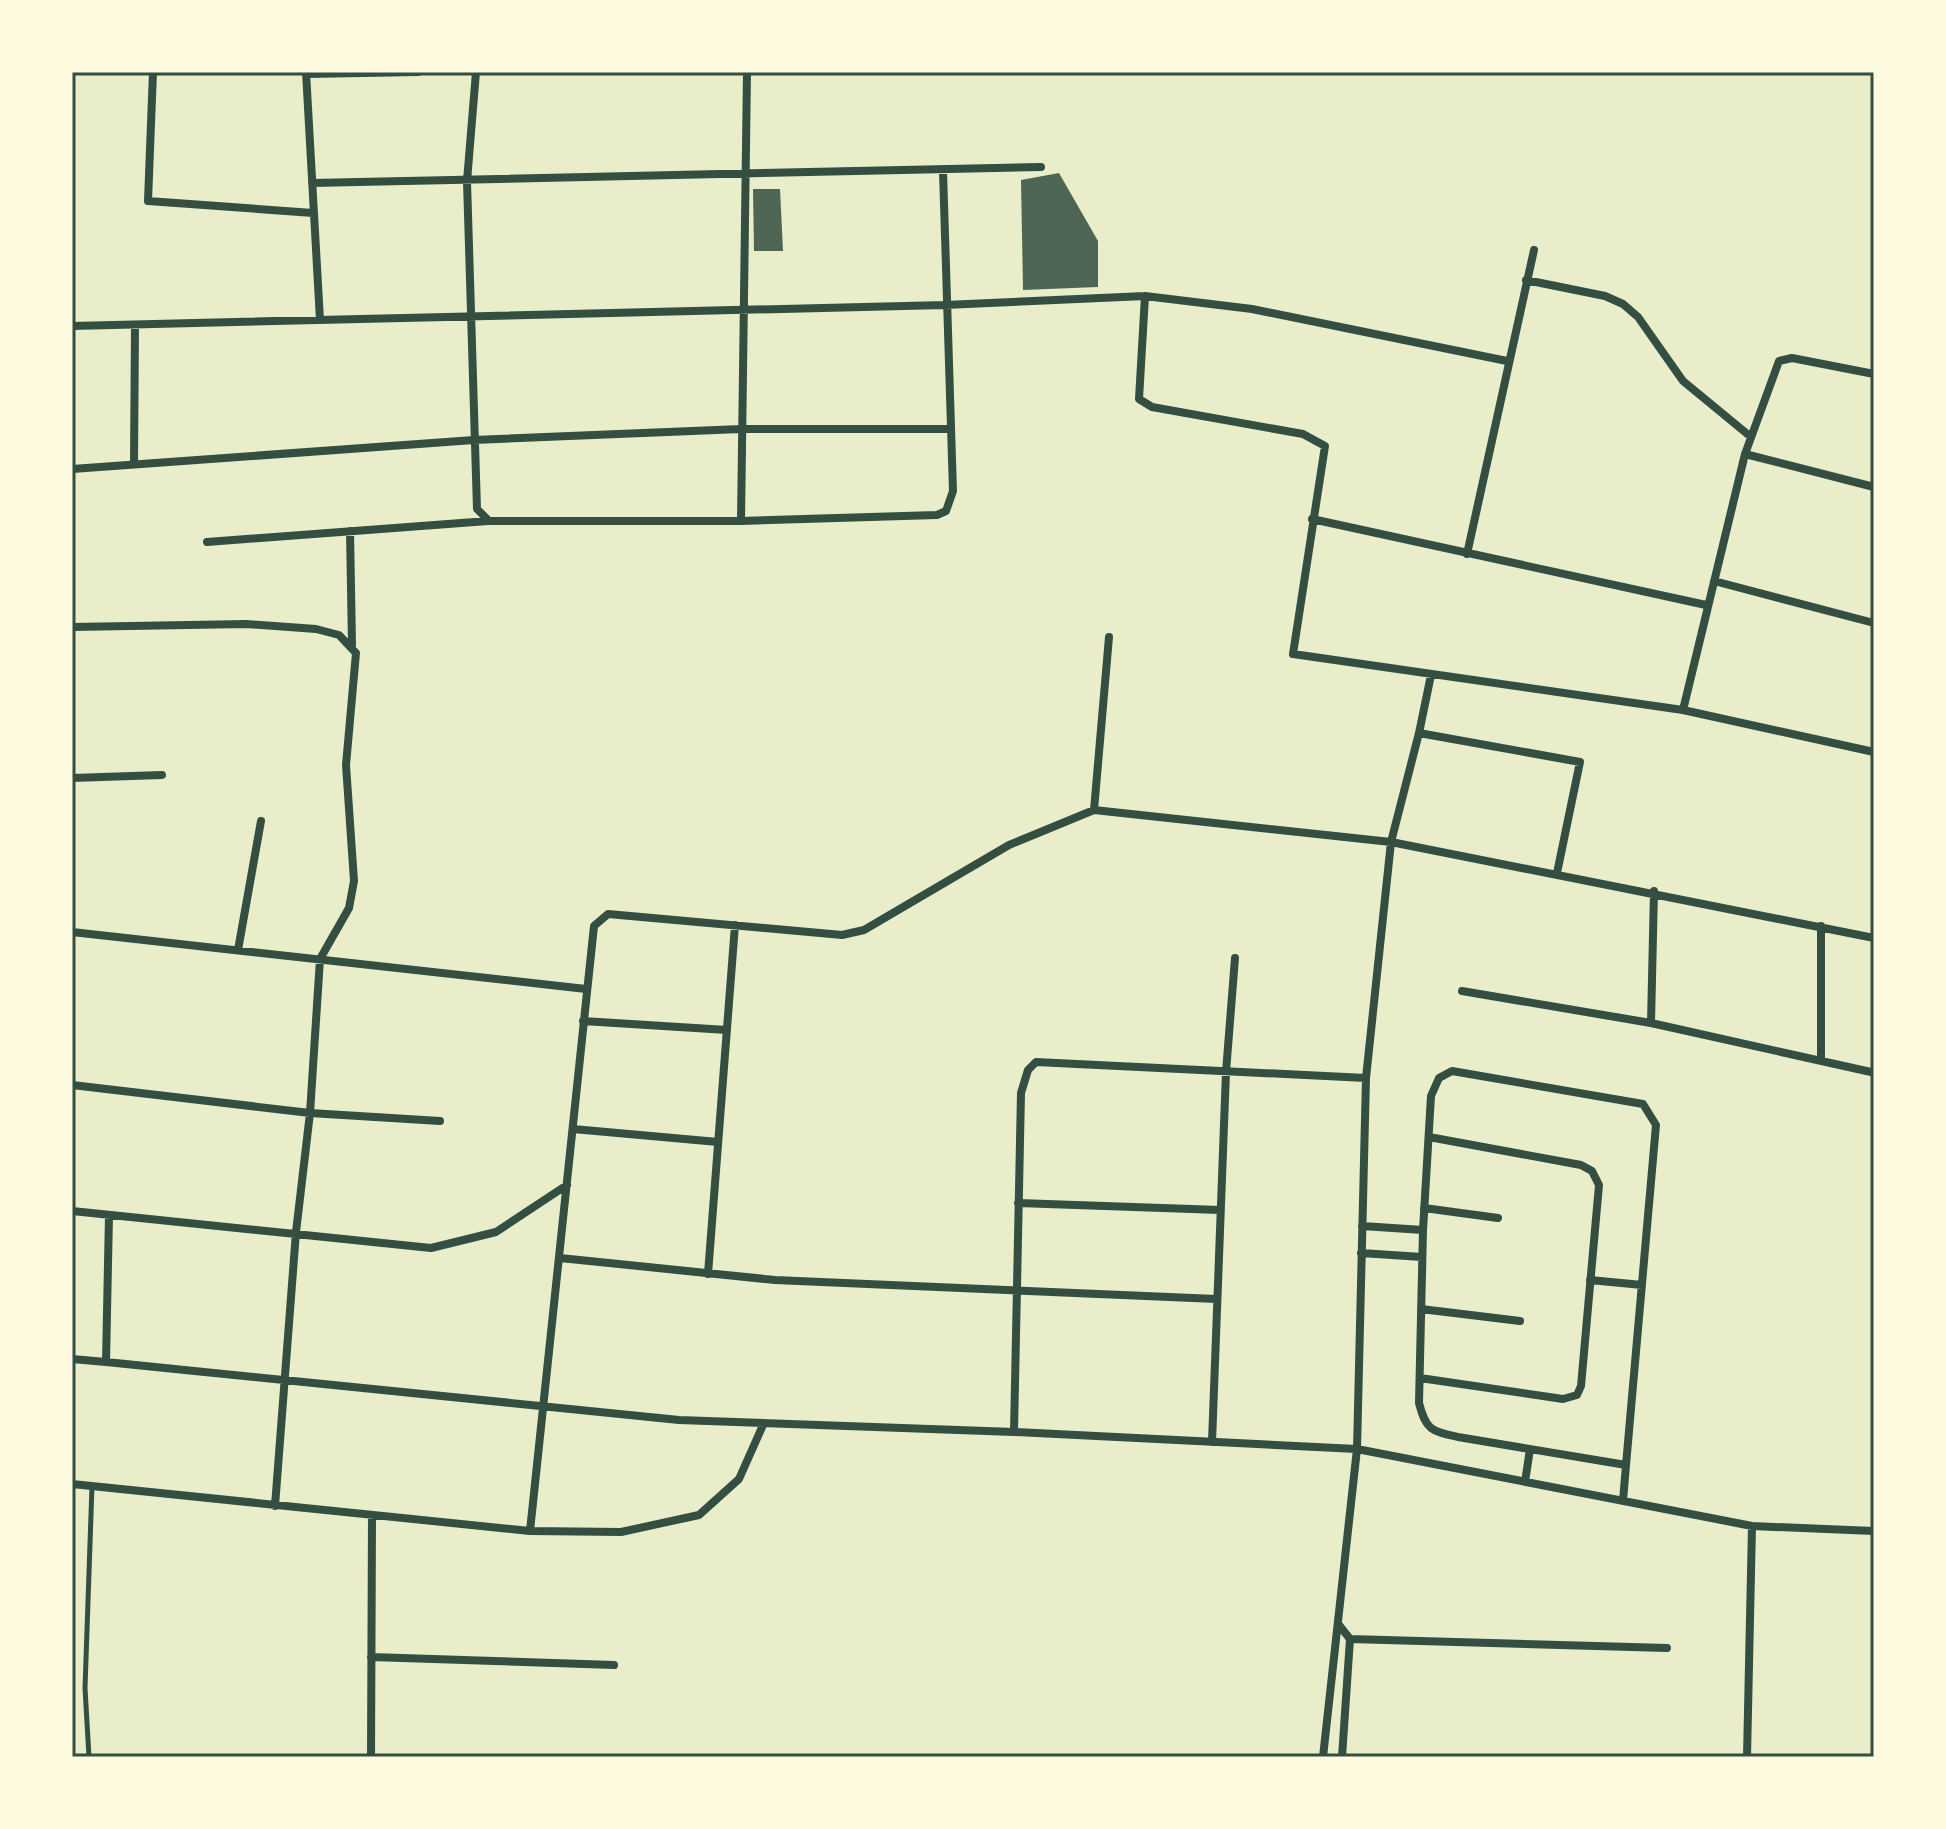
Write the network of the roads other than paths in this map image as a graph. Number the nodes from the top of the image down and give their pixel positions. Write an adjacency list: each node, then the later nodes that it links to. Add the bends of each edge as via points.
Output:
1 (153, 72): 11 (street, via 148,201)
2 (418, 72): 5 (street)
3 (476, 72): 9 (street)
4 (747, 72): 8 (street)
5 (306, 73): 10 (street)
6 (1041, 167): 7 (street)
7 (943, 171): 8 (street); 15 (street)
8 (744, 174): 9 (street); 16 (street)
9 (467, 181): 10 (street); 17 (street)
10 (312, 183): 11 (street)
11 (313, 213): 18 (street)
12 (1534, 250): 13 (street)
13 (1526, 280): 21 (street); 25 (street, via 1623,304 1683,381)
14 (1145, 296): 15 (street); 21 (street, via 1252,309); 31 (street, via 1139,399 1152,407 1317,439 1325,446)
15 (945, 305): 16 (street); 24 (street)
16 (743, 310): 17 (street); 23 (street)
17 (473, 314): 18 (street); 26 (street)
18 (320, 320): 19 (street)
19 (135, 325): 20 (street); 28 (street)
20 (72, 326)
21 (1507, 361): 36 (street)
22 (1874, 374): 25 (street, via 1792,358 1779,361)
23 (741, 429): 24 (street); 26 (street); 33 (street)
24 (950, 429): 33 (street, via 953,491 946,511 937,515)
25 (1751, 437): 27 (street)
26 (474, 440): 28 (street); 32 (street, via 477,509)
27 (1745, 454): 30 (street); 37 (street)
28 (134, 464): 29 (street)
29 (72, 469)
30 (1874, 487)
31 (1312, 519): 36 (street); 43 (street, via 1293,654)
32 (489, 521): 33 (street); 34 (street)
33 (741, 521)
34 (350, 531): 35 (street); 42 (street)
35 (207, 542)
36 (1467, 554): 38 (street)
37 (1714, 581): 38 (street); 39 (street)
38 (1706, 605): 44 (street)
39 (1874, 623)
40 (72, 627): 42 (street, via 246,624 339,635)
41 (1109, 637): 49 (street)
42 (352, 645): 60 (street, via 357,672 346,765 354,881 349,908)
43 (1431, 675): 44 (street); 45 (street)
44 (1683, 710): 46 (street)
45 (1419, 733): 51 (street); 52 (street, via 1580,762)
46 (1874, 752)
47 (162, 775): 48 (street)
48 (72, 778)
49 (1094, 810): 51 (street); 54 (street, via 1009,845 864,930 842,935)
50 (261, 821): 58 (street)
51 (1391, 842): 52 (street); 69 (street)
52 (1557, 873): 53 (street)
53 (1654, 891): 55 (street); 64 (street)
54 (735, 925): 61 (street, via 608,914 590,935); 65 (street)
55 (1821, 926): 57 (street); 66 (street)
56 (72, 932): 58 (street)
57 (1874, 938)
58 (238, 950): 60 (street)
59 (1235, 958): 67 (street)
60 (320, 959): 61 (street); 71 (street)
61 (586, 989): 63 (street)
62 (1462, 991): 64 (street)
63 (583, 1021): 65 (street); 73 (street)
64 (1651, 1023): 66 (street)
65 (727, 1030): 75 (street)
66 (1821, 1060): 68 (street)
67 (1226, 1072): 69 (street); 77 (street, via 1036,1062 1021,1093); 79 (street)
68 (1871, 1072)
69 (1366, 1078): 83 (street)
70 (72, 1085): 71 (street)
71 (310, 1113): 72 (street); 85 (street)
72 (440, 1121)
73 (573, 1129): 75 (street); 76 (street)
74 (1429, 1137): 78 (street); 90 (street, via 1592,1171 1599,1185); 91 (street, via 1431,1096 1439,1078 1452,1071 1643,1104 1656,1125)
75 (718, 1142): 89 (street)
76 (567, 1185): 85 (street, via 496,1232 431,1248); 88 (street)
77 (1018, 1203): 79 (street); 92 (street)
78 (1424, 1208): 82 (street); 84 (street)
79 (1220, 1210): 93 (street)
80 (72, 1211): 81 (street)
81 (109, 1215): 85 (street); 97 (street)
82 (1498, 1218)
83 (1362, 1226): 84 (street); 86 (street)
84 (1423, 1230): 87 (street)
85 (296, 1232): 99 (street)
86 (1361, 1253): 87 (street); 104 (street)
87 (1422, 1257): 94 (street)
88 (560, 1258): 89 (street); 100 (street)
89 (708, 1274): 92 (street)
90 (1590, 1280): 91 (street); 98 (street, via 1577,1395 1563,1399)
91 (1642, 1285): 106 (street)
92 (1015, 1289): 93 (street); 102 (street)
93 (1216, 1299): 103 (street)
94 (1421, 1309): 95 (street); 98 (street)
95 (1520, 1321)
96 (72, 1359): 97 (street)
97 (106, 1362): 99 (street)
98 (1420, 1378): 105 (street, via 1425,1423 1437,1432)
99 (283, 1381): 100 (street); 111 (street)
100 (545, 1407): 101 (street); 114 (street)
101 (763, 1425): 102 (street); 114 (street, via 739,1479 699,1515 621,1532)
102 (1014, 1432): 103 (street)
103 (1212, 1442): 104 (street)
104 (1357, 1449): 107 (street); 116 (street)
105 (1530, 1449): 106 (street); 107 (street)
106 (1626, 1465): 110 (street)
107 (1525, 1482): 110 (street)
108 (72, 1484): 109 (street)
109 (92, 1485): 111 (street); 121 (lane, via 85,1688)
110 (1623, 1501): 113 (street)
111 (275, 1506): 112 (street)
112 (372, 1516): 114 (street); 119 (street)
113 (1752, 1526): 115 (street); 125 (street)
114 (530, 1531)
115 (1874, 1531)
116 (1339, 1625): 117 (street); 123 (street)
117 (1350, 1639): 118 (street); 124 (street)
118 (1667, 1648)
119 (371, 1657): 120 (street); 122 (street)
120 (614, 1665)
121 (89, 1757)
122 (371, 1757)
123 (1323, 1757)
124 (1342, 1757)
125 (1747, 1757)

